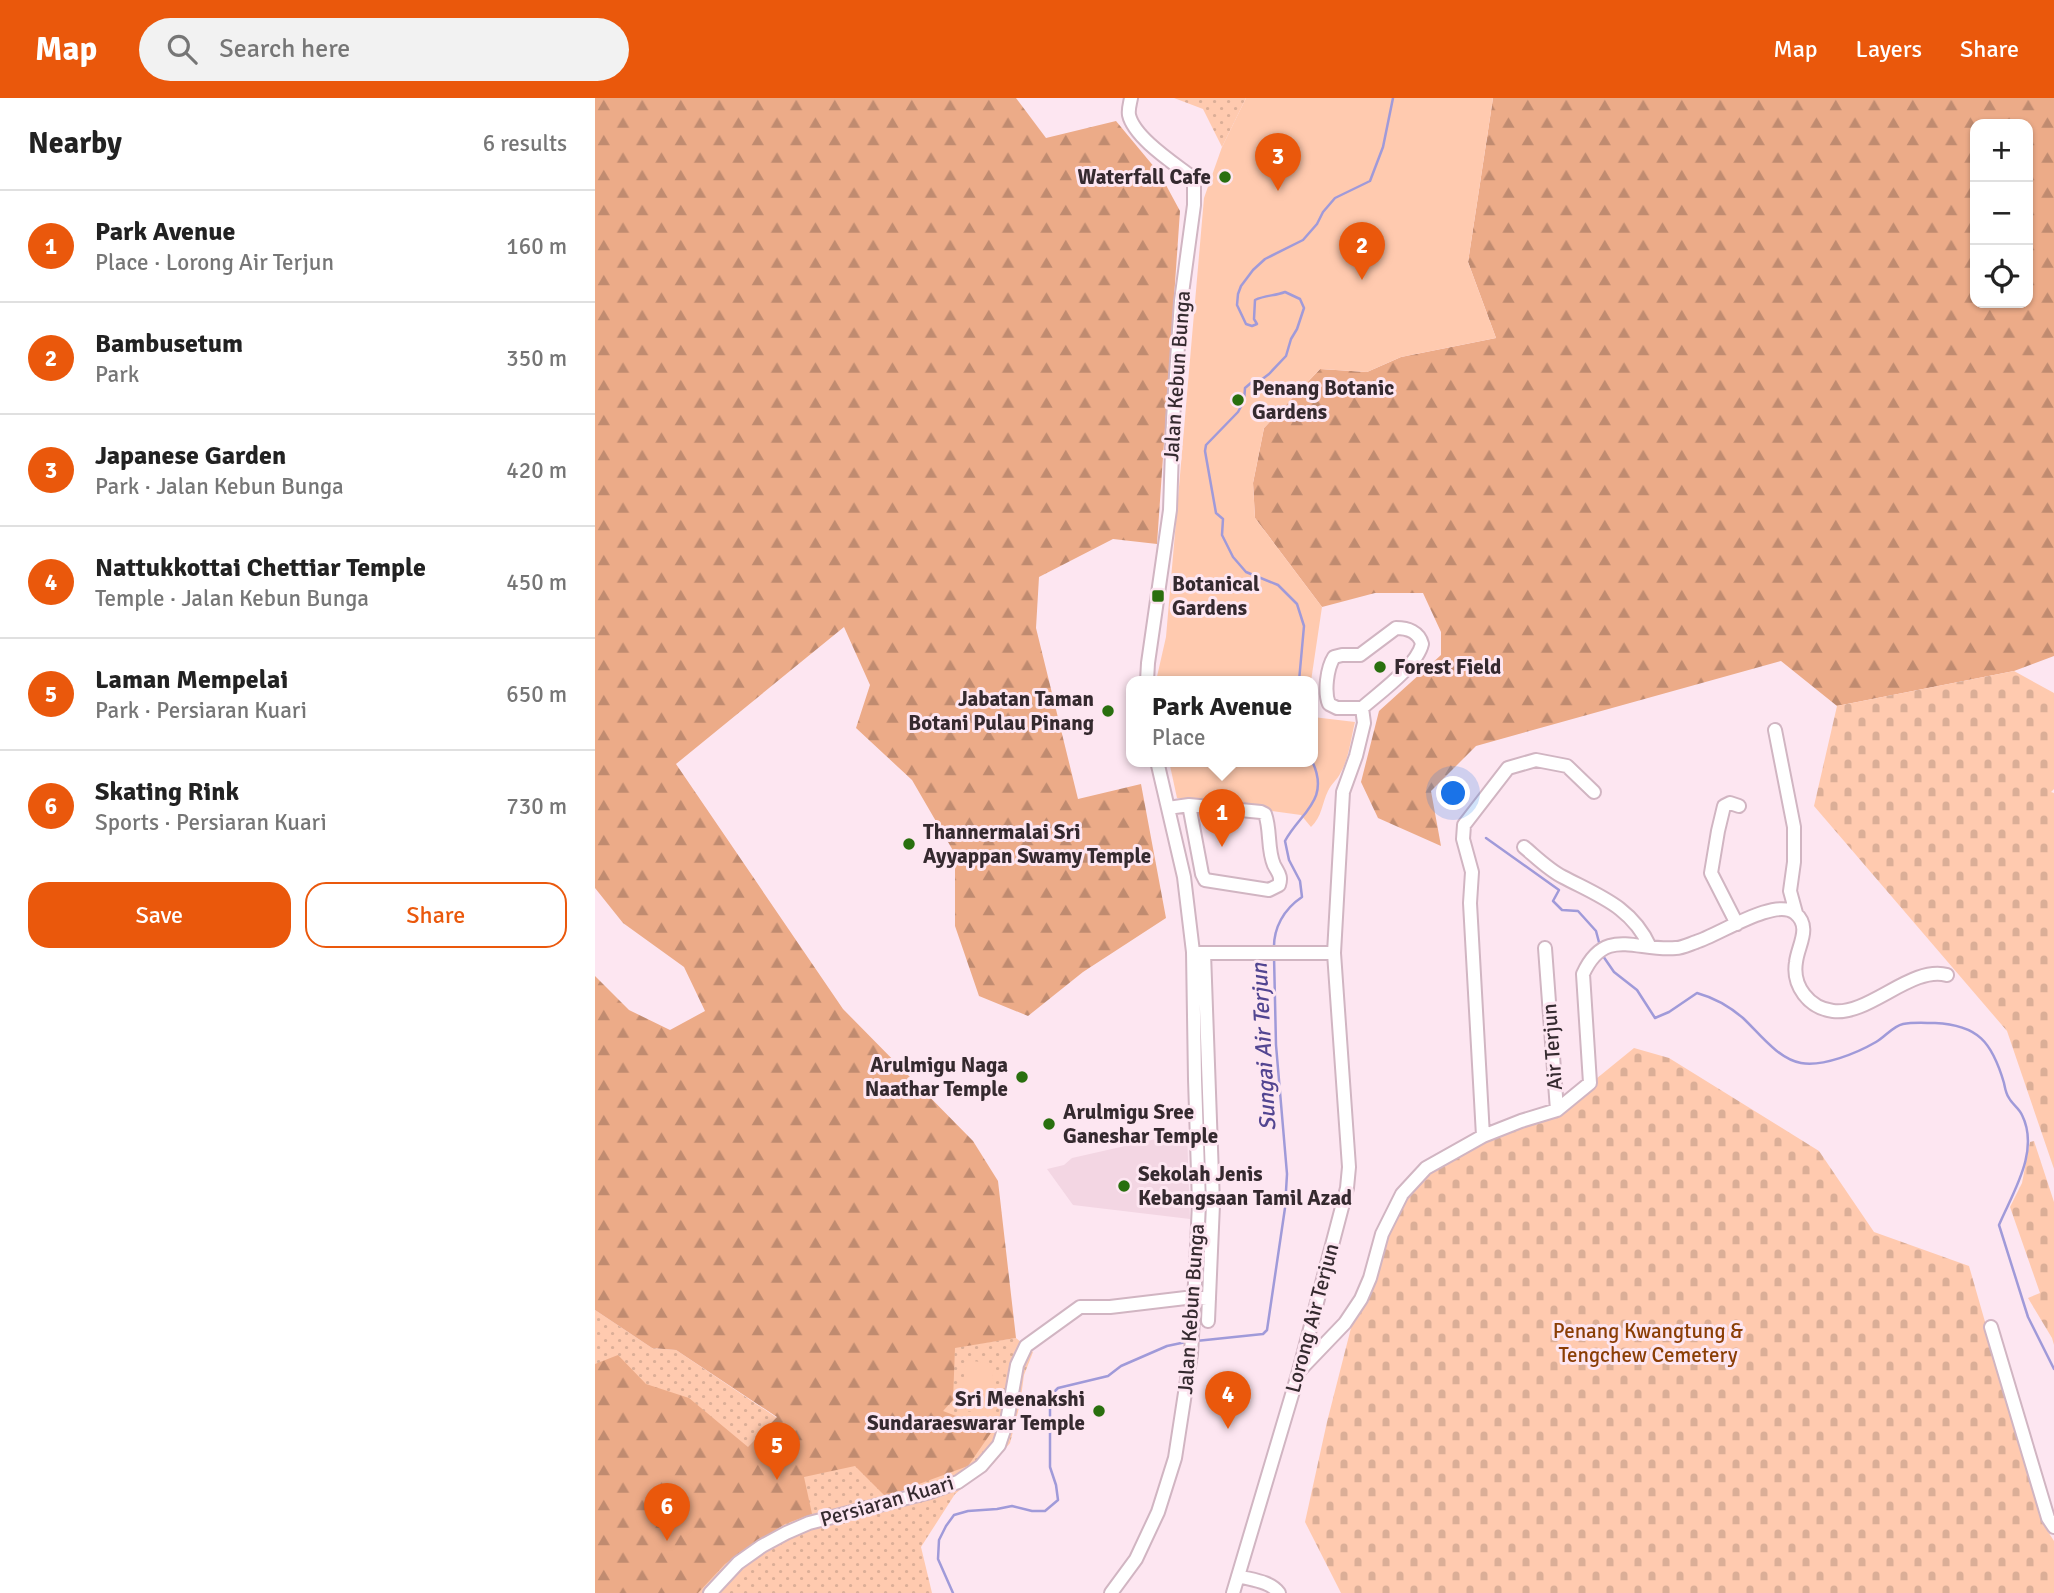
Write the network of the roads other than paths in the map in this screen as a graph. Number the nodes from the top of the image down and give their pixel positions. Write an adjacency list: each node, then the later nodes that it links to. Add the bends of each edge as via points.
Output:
1 (1131, 98): 2 (street, Jalan Kebun Bunga, via 1129,115 1140,133 1189,176 1195,205 1181,301 1170,510)
2 (1147, 676)
3 (1362, 708): 3 (street, via 1419,654 1421,640 1413,631 1396,628 1360,655 1338,655 1332,660 1329,704); 18 (street, Lorong Air Terjun, via 1364,723 1343,792)
4 (1775, 730): 11 (street, via 1794,827)
5 (1158, 767): 9 (street, Jalan Kebun Bunga)
6 (1594, 792): 21 (street, via 1567,766 1536,760 1508,768 1464,825 1472,872 1469,903)
7 (1189, 805): 7 (street, via 1204,878 1269,890 1279,886 1267,816); 9 (street)
8 (1739, 806): 14 (street, via 1724,806 1711,873)
9 (1168, 808): 17 (street, Jalan Kebun Bunga)
10 (1524, 847): 15 (street, via 1560,876 1595,892 1628,915)
11 (1790, 891): 12 (street); 13 (street)
12 (1779, 908): 13 (street); 14 (street)
13 (1796, 913): 19 (street, via 1804,936 1796,977 1803,995 1818,1008 1852,1010 1920,978)
14 (1737, 924): 15 (street, via 1676,948)
15 (1650, 947): 20 (street, via 1625,943 1604,949 1590,960 1583,974 1590,1083)
16 (1545, 948): 20 (street, Air Terjun)
17 (1199, 953): 18 (street); 22 (street, Jalan Kebun Bunga, via 1194,1066 1199,1197); 23 (street, via 1213,1204)
18 (1334, 953): 26 (street, Lorong Air Terjun, via 1349,1167)
19 (1947, 975)
20 (1557, 1110): 21 (street, Air Terjun)
21 (1483, 1136): 26 (street, Air Terjun, via 1426,1168 1402,1194 1382,1234 1361,1299 1345,1324)
22 (1194, 1297): 23 (street, Persiaran Kuari); 29 (street, Persiaran Kuari, via 1080,1307 1026,1346 1017,1365 999,1445 981,1466 958,1482 930,1492 786,1532 738,1563); 30 (street, Jalan Kebun Bunga, via 1191,1354 1175,1458 1158,1512 1136,1559)
23 (1209, 1300): 24 (street)
24 (1208, 1321)
25 (1991, 1327): 27 (street)
26 (1299, 1371): 28 (street, Lorong Air Terjun)
27 (2054, 1527)
28 (1238, 1576): 31 (street, Lorong Air Terjun); 32 (street, via 1269,1584)
29 (709, 1593)
30 (1111, 1593)
31 (1233, 1593)
32 (1279, 1593)

